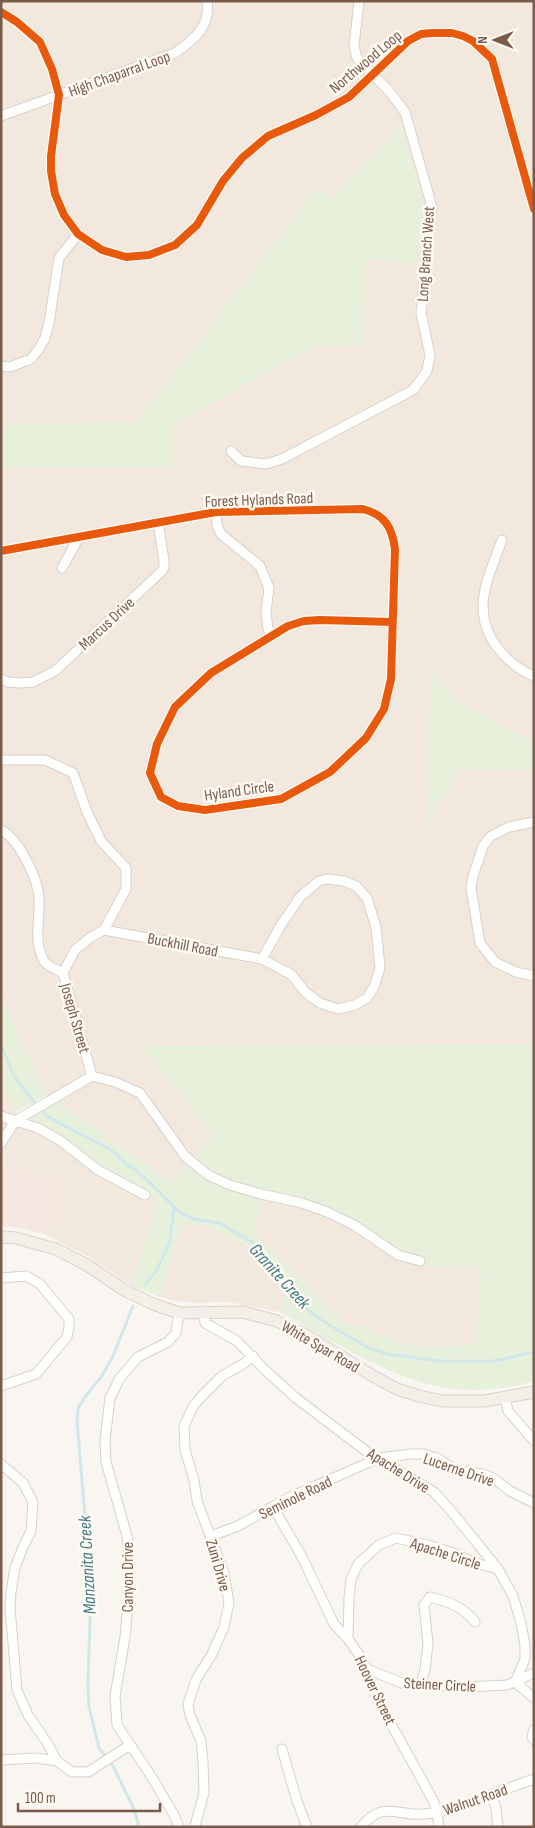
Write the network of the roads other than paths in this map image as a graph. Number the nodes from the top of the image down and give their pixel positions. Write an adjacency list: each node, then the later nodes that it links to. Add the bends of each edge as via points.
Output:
1 (207, 1): 5 (street, High Chaparral Loop, via 203,29 176,53)
2 (359, 1): 4 (street, Long Branch West, via 354,46 357,58)
3 (1, 12): 5 (street, Northwood Loop, via 40,42)
4 (372, 74): 7 (street, Northwood Loop, via 408,41 421,34 452,33 473,41 492,59); 8 (street, Northwood Loop, via 349,97 268,136 242,158 197,225 175,245 149,255 126,257 102,250); 10 (street, Long Branch West, via 405,112 432,206 421,313 430,355 427,371 414,390 282,460 266,464 241,461)
5 (59, 95): 6 (street, High Chaparral Loop); 8 (street, Northwood Loop, via 51,171 55,194 64,215)
6 (1, 116)
7 (534, 209)
8 (78, 234): 9 (street, via 59,258 46,338 31,359 10,367)
9 (1, 366)
10 (231, 451)
11 (216, 512): 12 (street, Forest Hylands Road); 17 (street, Forest Hylands Road, via 363,509 381,517 393,534 395,549); 18 (street, via 221,534 260,566 269,588 266,612)
12 (158, 522): 13 (street, Forest Hylands Road); 20 (street, Marcus Drive, via 164,560 162,571 55,671 33,682 20,684)
13 (79, 537): 15 (street, Forest Hylands Road); 16 (street)
14 (502, 540): 19 (street, via 485,587 482,613 490,637 508,661)
15 (1, 552)
16 (62, 568)
17 (392, 622): 18 (street, Hyland Circle, via 304,621); 18 (street, Hyland Circle, via 391,679 384,710 366,738 330,772 281,800 254,804 205,810 178,806 161,797 150,774 157,744 176,707 211,673)
18 (272, 635)
19 (534, 676)
20 (1, 679)
21 (1, 760): 24 (street, Joseph Street, via 46,760 73,773 86,812 102,841 126,868 126,889)
22 (534, 822): 27 (street, via 509,827 491,836 483,846 472,888 480,943 495,962)
23 (1, 830): 26 (street, via 16,842 36,882 40,899 37,942 44,963)
24 (104, 930): 25 (street, Buckhill Road); 26 (street, Joseph Street, via 75,950)
25 (262, 959): 25 (street, Buckhill Road, via 300,897 319,881 344,881 356,886 368,898 376,927 380,968 374,987 361,1002 338,1009 320,1003 305,992 292,975)
26 (63, 973): 28 (street, Joseph Street)
27 (534, 976)
28 (92, 1076): 30 (street, Joseph Street); 34 (street, Joseph Street, via 140,1093 185,1156 208,1175 237,1187 327,1212 354,1225 398,1255)
29 (1, 1116): 30 (street)
30 (15, 1120): 31 (street); 32 (street, via 38,1128 98,1170)
31 (1, 1143)
32 (145, 1195)
33 (1, 1237): 37 (main road, White Spar Road, via 56,1249 124,1290)
34 (420, 1262)
35 (1, 1278): 39 (street, via 26,1276 40,1283 69,1319 69,1328 67,1337 36,1374)
36 (204, 1311): 37 (main road, White Spar Road); 38 (street, Apache Drive, via 205,1323 237,1340); 41 (main road, White Spar Road, via 243,1312 277,1321 397,1389 419,1396 464,1402)
37 (180, 1313): 58 (street, Canyon Drive, via 176,1333 168,1342 138,1357 120,1378 110,1398 108,1413 106,1462 127,1536 129,1558 125,1637 115,1696 117,1725)
38 (253, 1356): 43 (street, Apache Drive, via 296,1398); 47 (street, Zuni Drive, via 222,1376 202,1396 184,1426 185,1450 197,1501)
39 (1, 1386)
40 (534, 1392): 41 (main road, White Spar Road)
41 (505, 1398): 42 (street, via 508,1411)
42 (534, 1441)
43 (379, 1458): 45 (street, Lucerne Drive, via 424,1454 457,1471 493,1478); 46 (street, Seminole Road); 48 (street, Apache Drive, via 434,1492)
44 (1, 1464): 61 (street, via 23,1483 33,1502 31,1531 15,1568 11,1592 17,1690 28,1715)
45 (534, 1503)
46 (273, 1507): 47 (street, Seminole Road); 50 (street, Hoover Street, via 301,1555 334,1624)
47 (211, 1536): 65 (street, Zuni Drive, via 224,1573 229,1603 224,1627 196,1680 188,1704 201,1741 203,1760 204,1793)
48 (498, 1569): 50 (street, Apache Circle, via 396,1538 379,1545 358,1564 351,1579); 53 (street, Apache Drive, via 513,1596 525,1645 525,1659)
49 (475, 1622): 54 (street, via 468,1612 430,1596 424,1605 428,1644)
50 (348, 1638): 51 (street, Hoover Street)
51 (367, 1669): 54 (street, Steiner Circle, via 402,1683); 64 (street, Hoover Street, via 371,1686)
52 (534, 1673): 53 (street, Steiner Circle)
53 (515, 1682): 54 (street, Steiner Circle, via 465,1687); 55 (street)
54 (421, 1683)
55 (534, 1698)
56 (534, 1729): 57 (street)
57 (534, 1740)
58 (130, 1745): 61 (street, via 88,1772 72,1772); 66 (street, Canyon Drive)
59 (282, 1749): 67 (street)
60 (1, 1760): 61 (street, via 35,1758)
61 (57, 1762)
62 (534, 1779): 63 (street, Walnut Road)
63 (491, 1794): 64 (street, Walnut Road); 70 (street)
64 (437, 1812): 68 (street, Walnut Road, via 380,1811); 69 (street, Hoover Street)
65 (195, 1826)
66 (179, 1827)
67 (307, 1827)
68 (361, 1827)
69 (439, 1827)
70 (498, 1827)

